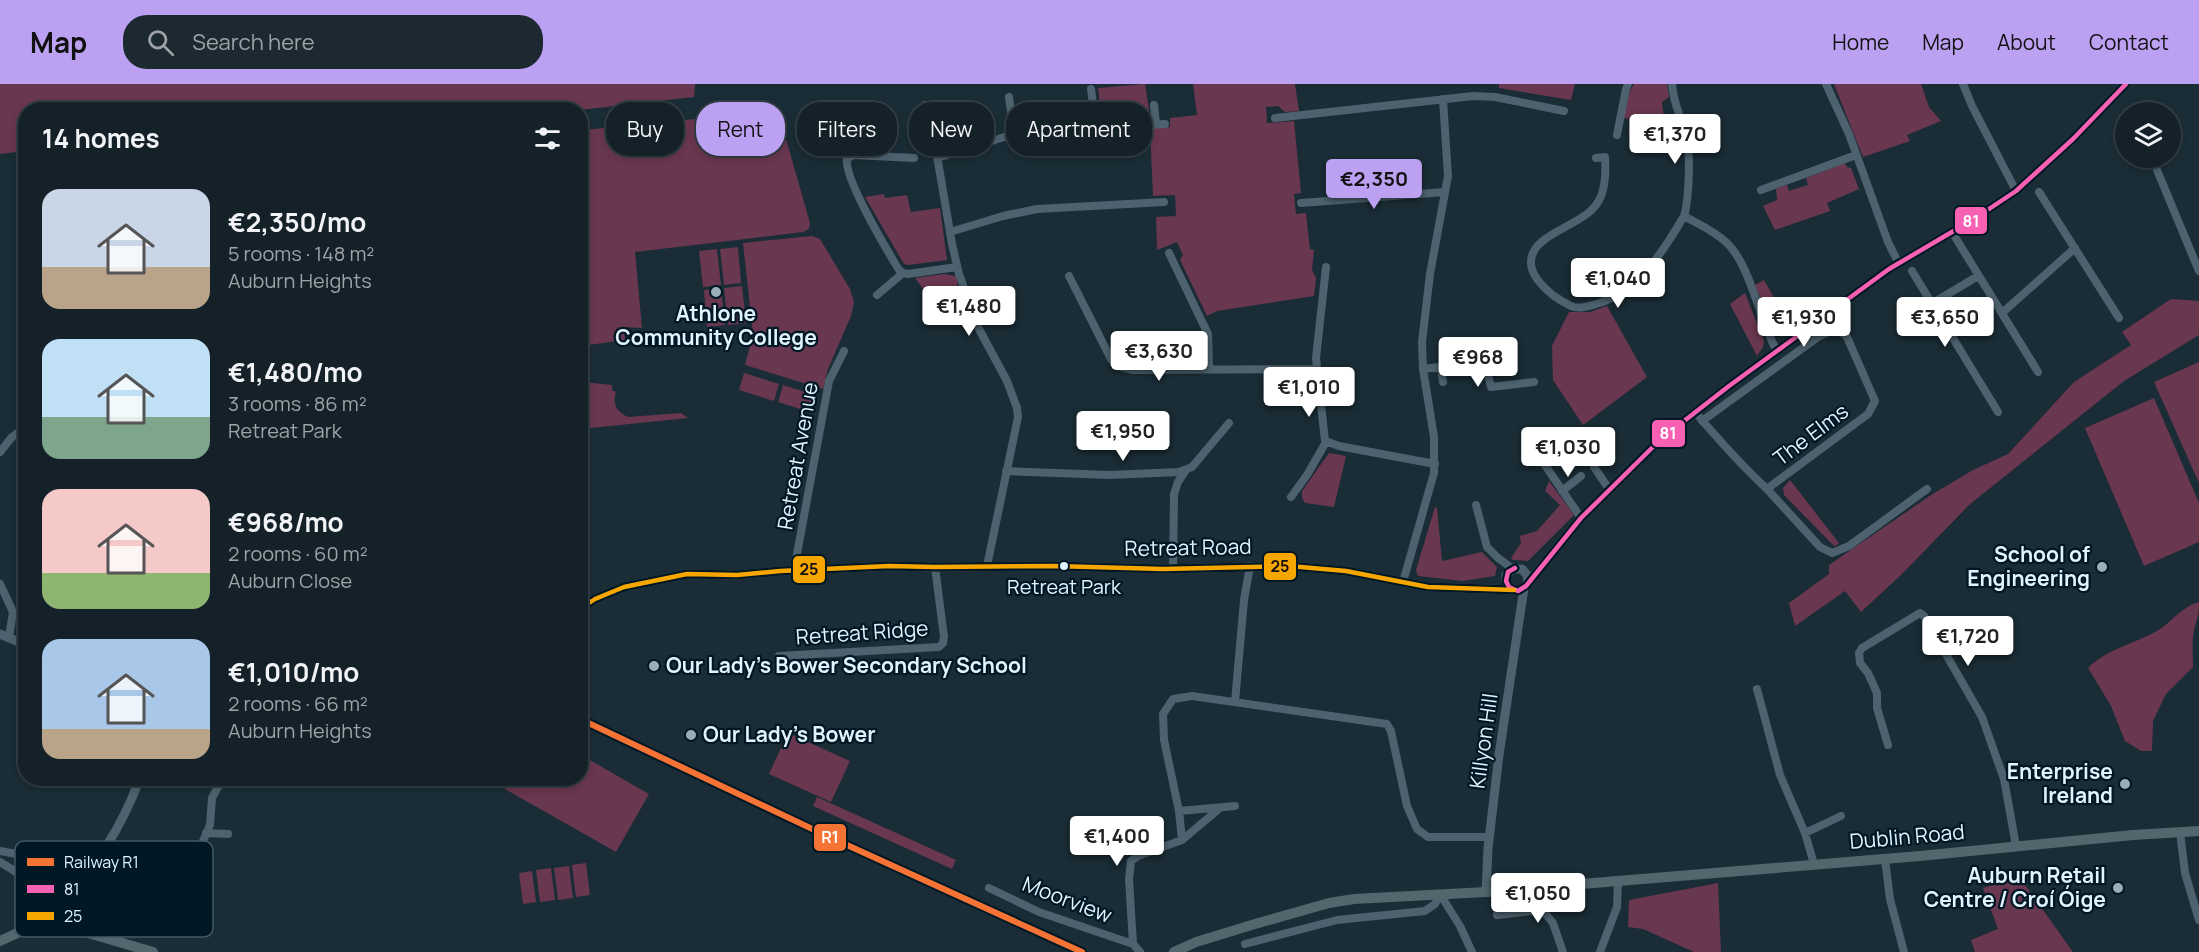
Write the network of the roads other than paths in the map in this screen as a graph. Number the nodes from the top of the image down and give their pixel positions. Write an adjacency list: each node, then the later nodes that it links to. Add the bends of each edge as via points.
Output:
1 (1629, 84): 15 (street)
2 (1672, 84): 28 (street, via 1676,111 1688,144)
3 (1826, 84): 17 (street)
4 (1963, 84): 23 (street)
5 (2126, 84): 23 (street, via 2073,140)
6 (1091, 89): 10 (street)
7 (1010, 96): 9 (street)
8 (1443, 99): 12 (street, via 1485,96); 13 (street); 24 (street, via 1448,171)
9 (1011, 102)
10 (1093, 102)
11 (1154, 105): 14 (street, via 1160,124)
12 (1564, 111)
13 (1275, 118)
14 (1152, 124)
15 (1617, 135)
16 (1006, 136): 19 (street)
17 (1856, 155): 22 (street); 33 (street)
18 (915, 158): 38 (street, via 853,155 847,161 874,226)
19 (937, 158): 29 (street)
20 (1596, 158): 28 (street, via 1605,157 1606,171 1597,204 1583,219 1541,241 1532,256 1538,280 1554,296 1581,307 1624,291 1649,268)
21 (2157, 170): 37 (street)
22 (1761, 190)
23 (2016, 191): 30 (street)
24 (1445, 192): 27 (street); 50 (street, via 1426,303)
25 (2039, 192): 31 (street)
26 (1164, 202): 29 (street, via 1029,210)
27 (1301, 203)
28 (1684, 216): 46 (street, via 1720,237 1736,254)
29 (950, 232): 34 (street)
30 (1952, 232): 33 (street); 40 (street)
31 (2075, 248): 43 (street); 44 (street)
32 (1169, 253): 48 (street, via 1208,334)
33 (1898, 262): 46 (street)
34 (957, 267): 38 (street); 64 (street, via 980,329 1017,408)
35 (1326, 267): 49 (street)
36 (1912, 271): 42 (street)
37 (2199, 272)
38 (903, 273): 41 (street)
39 (1069, 276): 48 (street, via 1117,366 1132,370)
40 (1978, 276): 42 (street); 43 (street)
41 (877, 295)
42 (1933, 303): 55 (street)
43 (2002, 313): 51 (street)
44 (2119, 318)
45 (844, 351): 77 (street, Retreat Avenue, via 829,381)
46 (1778, 351): 54 (street)
47 (1441, 367): 50 (street); 52 (street); 53 (street, via 1480,362 1486,367 1491,387)
48 (1209, 369): 49 (street)
49 (1316, 369): 59 (street)
50 (1423, 369): 62 (street)
51 (2038, 372)
52 (1443, 382)
53 (1534, 382)
54 (1695, 412): 56 (street, The Elms); 65 (street)
55 (1998, 412)
56 (1702, 421): 66 (street, The Elms); 66 (street, The Elms, via 1818,337 1832,331 1845,334 1874,395 1874,406)
57 (1229, 423): 63 (street, via 1192,468)
58 (18, 433): 60 (street)
59 (1326, 442): 62 (street); 69 (street)
60 (0, 452)
61 (1536, 452): 68 (street)
62 (1435, 464): 80 (street)
63 (1186, 470): 64 (street, via 1110,475); 76 (street, via 1174,494)
64 (1006, 471): 73 (street)
65 (1609, 489): 68 (street, via 1590,469); 71 (street)
66 (1767, 489): 67 (street, The Elms, via 1820,547 1832,553 1849,546)
67 (1927, 489)
68 (1562, 491): 71 (street)
69 (1291, 497)
70 (1476, 505): 79 (street, via 1486,543)
71 (1581, 518): 72 (street)
72 (1549, 556): 78 (street); 83 (street)
73 (987, 566): 75 (street, Retreat Road); 76 (street, Retreat Road)
74 (1250, 566): 76 (street, Retreat Road); 80 (street, Retreat Road, via 1328,568); 88 (street)
75 (935, 567): 77 (street, Retreat Road, via 890,562); 86 (street, Retreat Ridge, via 944,637 939,647)
76 (1173, 569)
77 (794, 570): 84 (street, Retreat Road, via 687,574 624,587)
78 (1524, 571): 79 (street, via 1519,568); 83 (street, via 1527,575)
79 (1509, 575): 82 (street, Retreat Road); 83 (street, via 1509,587)
80 (1403, 582): 82 (street, Retreat Road)
81 (0, 584): 85 (street, via 13,612)
82 (1484, 589): 83 (street, Retreat Road)
83 (1521, 589): 101 (street, Killyon Hill)
84 (588, 604)
85 (5, 636)
86 (779, 656)
87 (1757, 689): 99 (street, via 1780,775)
88 (1235, 702): 94 (street, via 1192,696 1173,699 1167,706 1163,714 1164,740); 101 (street, via 1387,724 1407,806 1417,829 1428,837)
89 (1888, 745): 105 (street, via 1876,708 1877,693 1860,663 1859,653 1920,613 1982,717 2004,779)
90 (137, 786): 103 (street)
91 (218, 786): 98 (street, via 212,798)
92 (1235, 806): 93 (street)
93 (1220, 808): 94 (street); 102 (street)
94 (1179, 812): 102 (street)
95 (1841, 816): 99 (street)
96 (2199, 831): 97 (main road, Dublin Road)
97 (2180, 832): 105 (main road, Dublin Road); 117 (street)
98 (206, 833): 100 (street); 104 (street)
99 (1805, 833): 110 (street)
100 (228, 834)
101 (1489, 837): 114 (street, Killyon Hill)
102 (1182, 840): 121 (street, Moorview, via 1131,861)
103 (108, 841)
104 (203, 841)
105 (2016, 846): 108 (main road, Dublin Road)
106 (0, 851): 107 (street)
107 (15, 854)
108 (1885, 859): 110 (main road, Dublin Road); 129 (street, via 1890,899)
109 (0, 862): 111 (street)
110 (1814, 864): 112 (main road, Dublin Road)
111 (15, 872)
112 (1618, 880): 114 (main road, Dublin Road); 128 (street, via 1617,907)
113 (989, 888): 121 (street, Moorview, via 1039,912)
114 (1486, 892): 115 (main road, Dublin Road)
115 (1440, 894): 122 (street, via 1425,911 1337,920); 125 (main road, Dublin Road, via 1329,903); 126 (street)
116 (1497, 915): 127 (street, via 1545,913 1553,923)
117 (2199, 920)
118 (15, 934): 120 (main road)
119 (102, 937): 123 (main road)
120 (0, 941)
121 (1133, 944): 124 (street, Moorview)
122 (1245, 944)
123 (153, 952)
124 (1140, 952)
125 (1174, 952)
126 (1472, 952)
127 (1563, 952)
128 (1600, 952)
129 (1904, 952)

